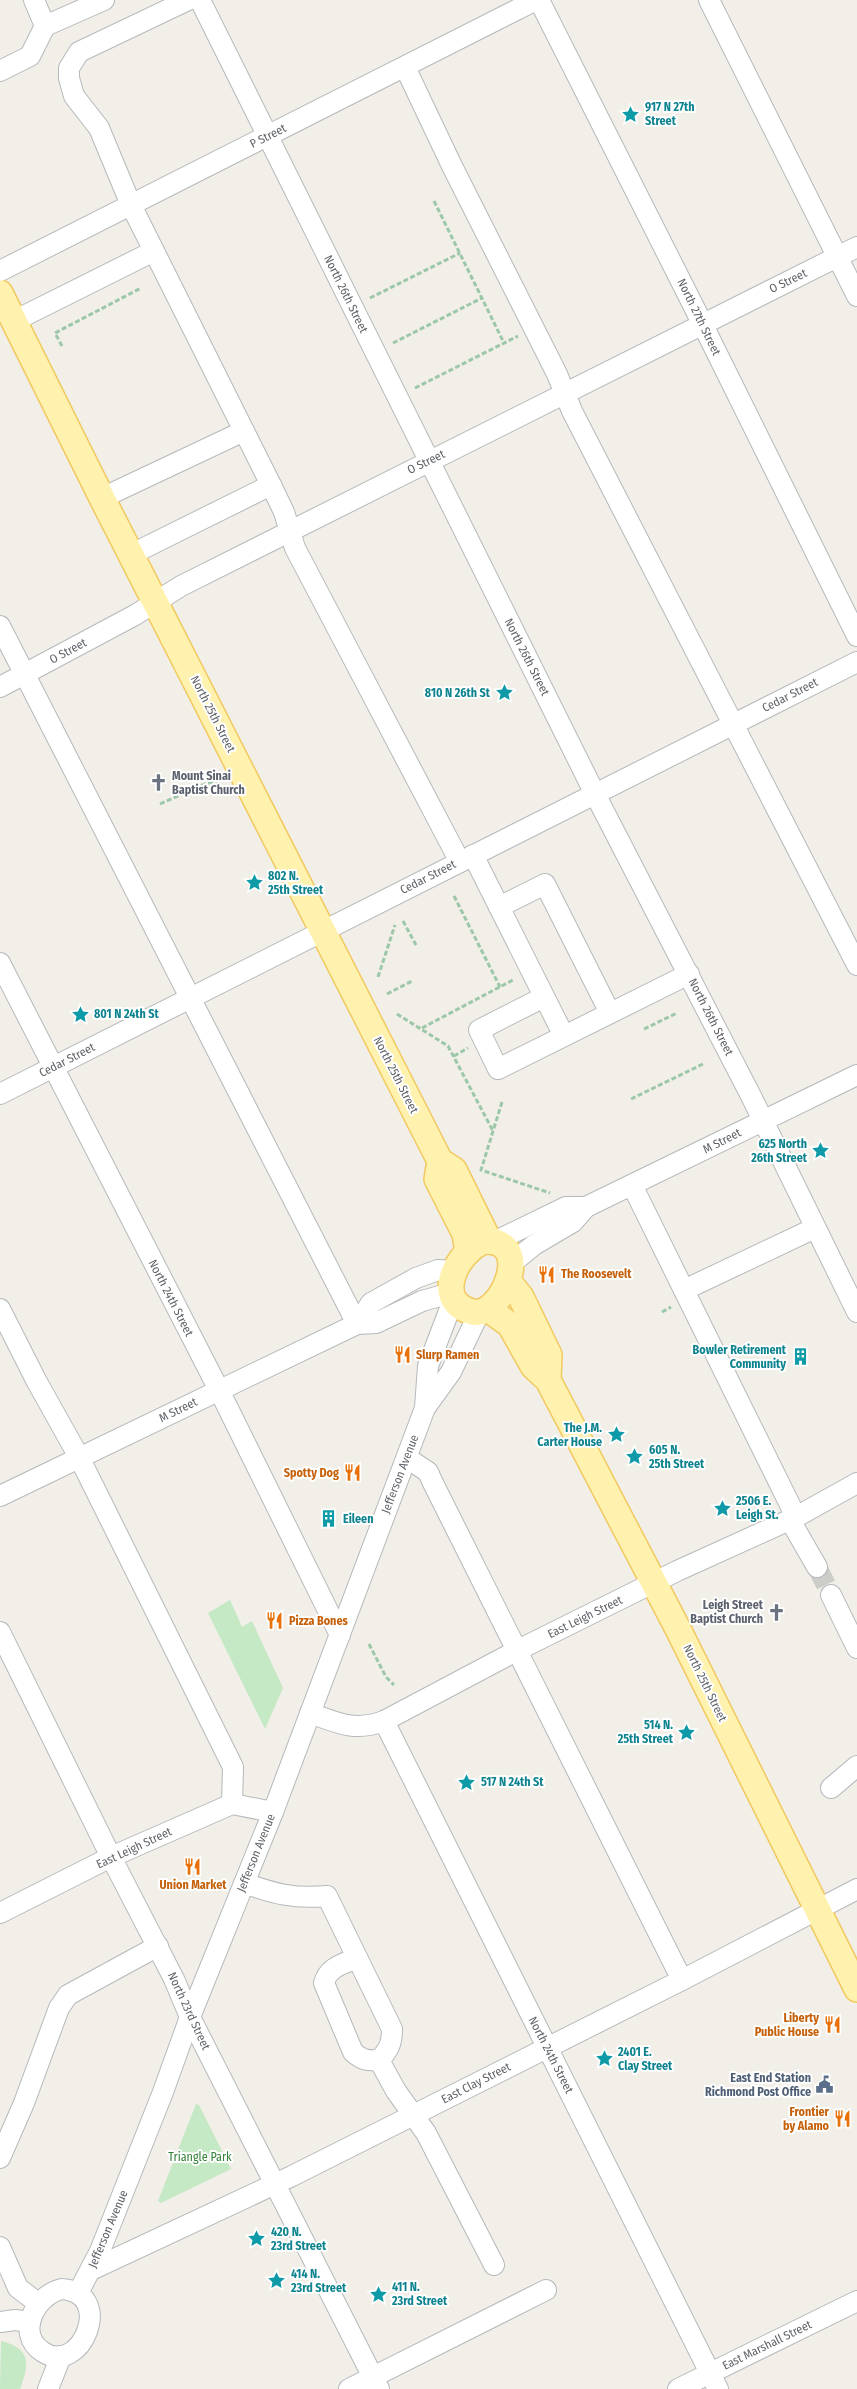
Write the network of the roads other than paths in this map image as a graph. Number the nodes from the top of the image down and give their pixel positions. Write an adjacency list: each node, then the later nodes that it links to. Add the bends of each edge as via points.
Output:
1 (34, 0): 7 (street)
2 (104, 0): 7 (street)
3 (188, 0): 11 (street, via 80,52 69,68 68,78 74,96 99,128)
4 (200, 0): 10 (street, North 26th Street)
5 (538, 0): 8 (street, P Street); 19 (street, North 27th Street)
6 (709, 0): 14 (street)
7 (45, 26): 9 (street, via 30,56)
8 (405, 67): 10 (street, P Street); 20 (street)
9 (0, 71)
10 (268, 136): 11 (street, P Street); 22 (street, North 26th Street)
11 (131, 205): 13 (street); 15 (street, P Street)
12 (857, 247): 14 (street, O Street)
13 (154, 250): 18 (street); 21 (street)
14 (837, 257): 17 (street); 19 (street, O Street)
15 (0, 271)
16 (0, 293): 18 (main road, North 25th Street)
17 (857, 296)
18 (14, 321): 24 (main road, North 25th Street)
19 (702, 324): 20 (street, O Street); 29 (street, North 27th Street)
20 (565, 393): 22 (street, O Street); 33 (street)
21 (244, 431): 23 (street); 24 (street)
22 (428, 460): 25 (street, O Street); 34 (street, North 26th Street)
23 (271, 485): 25 (street); 26 (street)
24 (102, 498): 26 (main road, North 25th Street)
25 (290, 530): 27 (street, O Street); 35 (street, via 295,548)
26 (132, 554): 27 (main road, North 25th Street)
27 (156, 602): 31 (street, O Street); 37 (main road, North 25th Street)
28 (0, 626): 31 (street)
29 (857, 636)
30 (857, 662): 33 (street, Cedar Street)
31 (24, 674): 32 (street, O Street); 42 (street)
32 (0, 687)
33 (733, 724): 34 (street, Cedar Street); 39 (street)
34 (595, 794): 35 (street, Cedar Street); 40 (street, North 26th Street)
35 (466, 858): 36 (street); 37 (street, Cedar Street)
36 (499, 907): 41 (street); 43 (street, via 544,884)
37 (323, 931): 42 (street, Cedar Street); 52 (main road, North 25th Street, via 440,1162 436,1179 465,1234)
38 (0, 963): 45 (street, North 24th Street)
39 (857, 965)
40 (689, 974): 43 (street); 48 (street, North 26th Street)
41 (544, 997): 44 (street); 44 (street, via 479,1030 498,1069)
42 (189, 998): 45 (street, Cedar Street); 58 (street)
43 (610, 1013): 44 (street)
44 (564, 1036)
45 (52, 1067): 47 (street, Cedar Street); 60 (street, North 24th Street)
46 (857, 1075): 48 (street, M Street)
47 (0, 1094)
48 (762, 1120): 49 (street, M Street); 51 (street, North 26th Street)
49 (632, 1186): 50 (street, M Street); 54 (street)
50 (586, 1207): 52 (street, M Street, via 566,1206); 53 (street, M Street, via 573,1222 534,1245)
51 (815, 1228): 54 (street); 57 (street, North 26th Street)
52 (469, 1266): 53 (main road, via 507,1251); 56 (main road, North 25th Street, via 463,1308); 58 (street, M Street, via 438,1270 416,1278 371,1303); 61 (street, Jefferson Avenue, via 428,1366)
53 (510, 1272): 56 (main road); 59 (main road, via 550,1356)
54 (684, 1290): 66 (street)
55 (0, 1309): 62 (street, via 36,1382)
56 (483, 1311): 59 (main road, North 25th Street, via 510,1325 532,1366); 61 (street, Jefferson Avenue, via 450,1372)
57 (857, 1312)
58 (356, 1324): 60 (street, M Street)
59 (548, 1380): 68 (main road, North 25th Street)
60 (219, 1390): 62 (street, M Street); 71 (street, North 24th Street)
61 (425, 1408): 63 (street, Jefferson Avenue)
62 (79, 1457): 65 (street, M Street); 78 (street, via 234,1767)
63 (407, 1458): 71 (street, Jefferson Avenue); 73 (street, via 428,1472)
64 (857, 1483): 66 (street, East Leigh Street)
65 (0, 1496)
66 (793, 1519): 67 (street); 68 (street, East Leigh Street)
67 (817, 1567)
68 (654, 1583): 73 (street, East Leigh Street); 84 (main road, North 25th Street)
69 (831, 1595): 72 (street)
70 (0, 1632): 80 (street, North 23rd Street)
71 (340, 1634): 74 (street, Jefferson Avenue)
72 (857, 1648)
73 (518, 1650): 75 (street, East Leigh Street); 87 (street)
74 (310, 1713): 75 (street, East Leigh Street, via 351,1726 371,1725); 79 (street, Jefferson Avenue)
75 (384, 1720): 90 (street, North 24th Street)
76 (857, 1766): 77 (street)
77 (831, 1788)
78 (232, 1804): 79 (street); 80 (street, East Leigh Street)
79 (272, 1812): 81 (street, Jefferson Avenue)
80 (111, 1857): 83 (street, East Leigh Street); 85 (street, North 23rd Street)
81 (244, 1884): 86 (street, via 302,1898 327,1896); 89 (street, Jefferson Avenue)
82 (857, 1889): 84 (street, East Clay Street)
83 (2, 1907)
84 (816, 1909): 87 (street, East Clay Street); 88 (main road, North 25th Street)
85 (158, 1946): 89 (street, North 23rd Street); 93 (street, via 68,1995)
86 (357, 1958): 91 (street, via 392,2029 392,2041); 91 (street, via 331,1970 324,1983 354,2052 366,2061)
87 (682, 1980): 90 (street, East Clay Street)
88 (857, 1989)
89 (190, 2017): 94 (street, North 23rd Street); 97 (street, Jefferson Avenue)
90 (547, 2047): 92 (street, East Clay Street); 105 (street, North 24th Street)
91 (379, 2060): 92 (street)
92 (412, 2115): 94 (street, East Clay Street); 96 (street, via 426,2133)
93 (0, 2158)
94 (274, 2184): 97 (street, East Clay Street); 106 (street, North 23rd Street)
95 (0, 2247): 100 (street, via 18,2288)
96 (494, 2264)
97 (91, 2270): 99 (street, Jefferson Avenue)
98 (546, 2290): 106 (street)
99 (78, 2293): 100 (street, via 70,2289 53,2291); 104 (street, via 87,2304 89,2323 80,2344 73,2352)
100 (38, 2304): 103 (street)
101 (854, 2308): 105 (street, East Marshall Street)
102 (0, 2322): 103 (street)
103 (30, 2322): 104 (street, via 32,2340 37,2348 46,2354)
104 (61, 2356): 107 (street)
105 (714, 2381): 109 (street, East Marshall Street)
106 (376, 2383): 108 (street)
107 (52, 2386)
108 (349, 2389)
109 (678, 2389)

